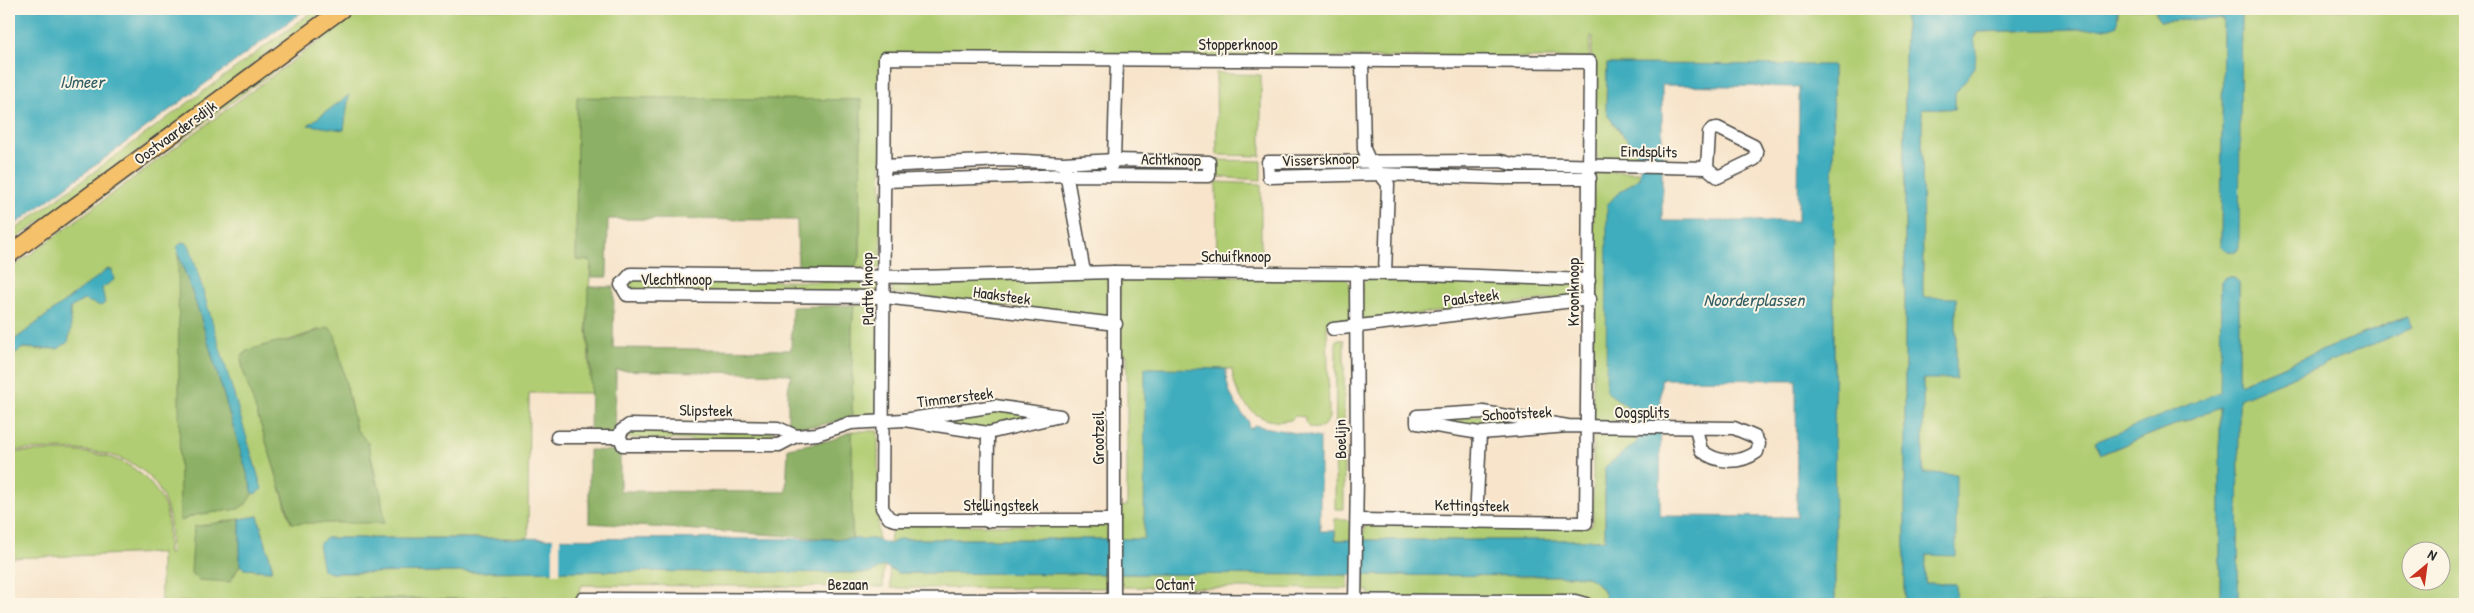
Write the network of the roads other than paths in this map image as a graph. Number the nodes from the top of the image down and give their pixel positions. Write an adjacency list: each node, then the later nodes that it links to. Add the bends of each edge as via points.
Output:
1 (342, 9): 15 (main road, Oostvaardersdijk)
2 (885, 58): 3 (street, Stopperknoop); 8 (street, Platte knoop)
3 (1117, 60): 4 (street, Stopperknoop); 6 (street)
4 (1362, 61): 5 (street, Stopperknoop); 7 (street, via 1364,149)
5 (1590, 62): 11 (street, Kroonknoop)
6 (1114, 160): 10 (street, Achtknoop); 12 (street); 12 (street, Achtknoop, via 1209,162 1209,176)
7 (1370, 162): 11 (street, Vissersknoop, via 1500,161); 13 (street); 13 (street, Vissersknoop, via 1268,162 1269,177)
8 (884, 166): 10 (street, Achtknoop, via 1003,160); 14 (street, Platte knoop)
9 (1707, 168): 11 (street, Eindsplits)
10 (1066, 169): 12 (street, Achtknoop); 14 (street, Achtknoop); 16 (street)
11 (1590, 172): 13 (street, Vissersknoop, via 1500,178); 21 (street, Kroonknoop)
12 (1105, 174)
13 (1379, 174): 19 (street, via 1388,184)
14 (884, 181): 20 (street, Platte knoop)
15 (9, 255)
16 (1084, 272): 17 (street, Schuifknoop); 20 (street, Schuifknoop)
17 (1114, 272): 18 (street, Schuifknoop); 24 (street, Grootzeil)
18 (1356, 273): 19 (street, Schuifknoop); 25 (street, Boelijn)
19 (1385, 274): 21 (street, Schuifknoop)
20 (883, 276): 22 (street, Platte knoop); 22 (street, Vlechtknoop, via 631,274 621,285 627,295)
21 (1590, 280): 23 (street, Kroonknoop)
22 (884, 297): 24 (street, Haaksteek); 27 (street, Platte knoop)
23 (1590, 299): 25 (street, Paalsteek); 30 (street, Kroonknoop)
24 (1116, 324): 41 (street, Grootzeil)
25 (1356, 327): 26 (street, Paalsteek); 42 (street, Boelijn)
26 (1333, 329)
27 (883, 420): 28 (street, Timmersteek); 35 (street, Slipsteek, via 851,423 817,434); 37 (street, Platte knoop, via 882,508)
28 (904, 420): 32 (street, Timmersteek); 32 (street, Timmersteek, via 995,406 1060,416)
29 (1568, 426): 30 (street, Schootsteek); 33 (street, Schootsteek); 33 (street, Schootsteek, via 1483,412 1417,416 1417,422)
30 (1589, 428): 31 (street, Oogsplits); 40 (street, Kroonknoop)
31 (1696, 428): 31 (street, Oogsplits, via 1734,428 1748,432 1759,444 1757,452 1741,460 1714,459 1701,450)
32 (988, 433): 38 (street)
33 (1480, 433): 39 (street)
34 (620, 436): 35 (street, Slipsteek, via 629,425 778,428); 35 (street, Slipsteek, via 622,445 779,445); 36 (street, Slipsteek)
35 (796, 436)
36 (557, 437)
37 (889, 518): 38 (street, Stellingsteek)
38 (987, 521): 41 (street, Stellingsteek)
39 (1476, 522): 40 (street, Kettingsteek); 42 (street, Kettingsteek)
40 (1586, 523)
41 (1114, 525): 44 (street, Grootzeil)
42 (1356, 526): 45 (street, Boelijn)
43 (582, 599): 44 (street, Bezaan)
44 (1114, 602): 45 (street, Octant)
45 (1355, 602): 46 (street, Octant)
46 (1398, 603): 47 (street, Octant, via 1575,601)
47 (1586, 604)

